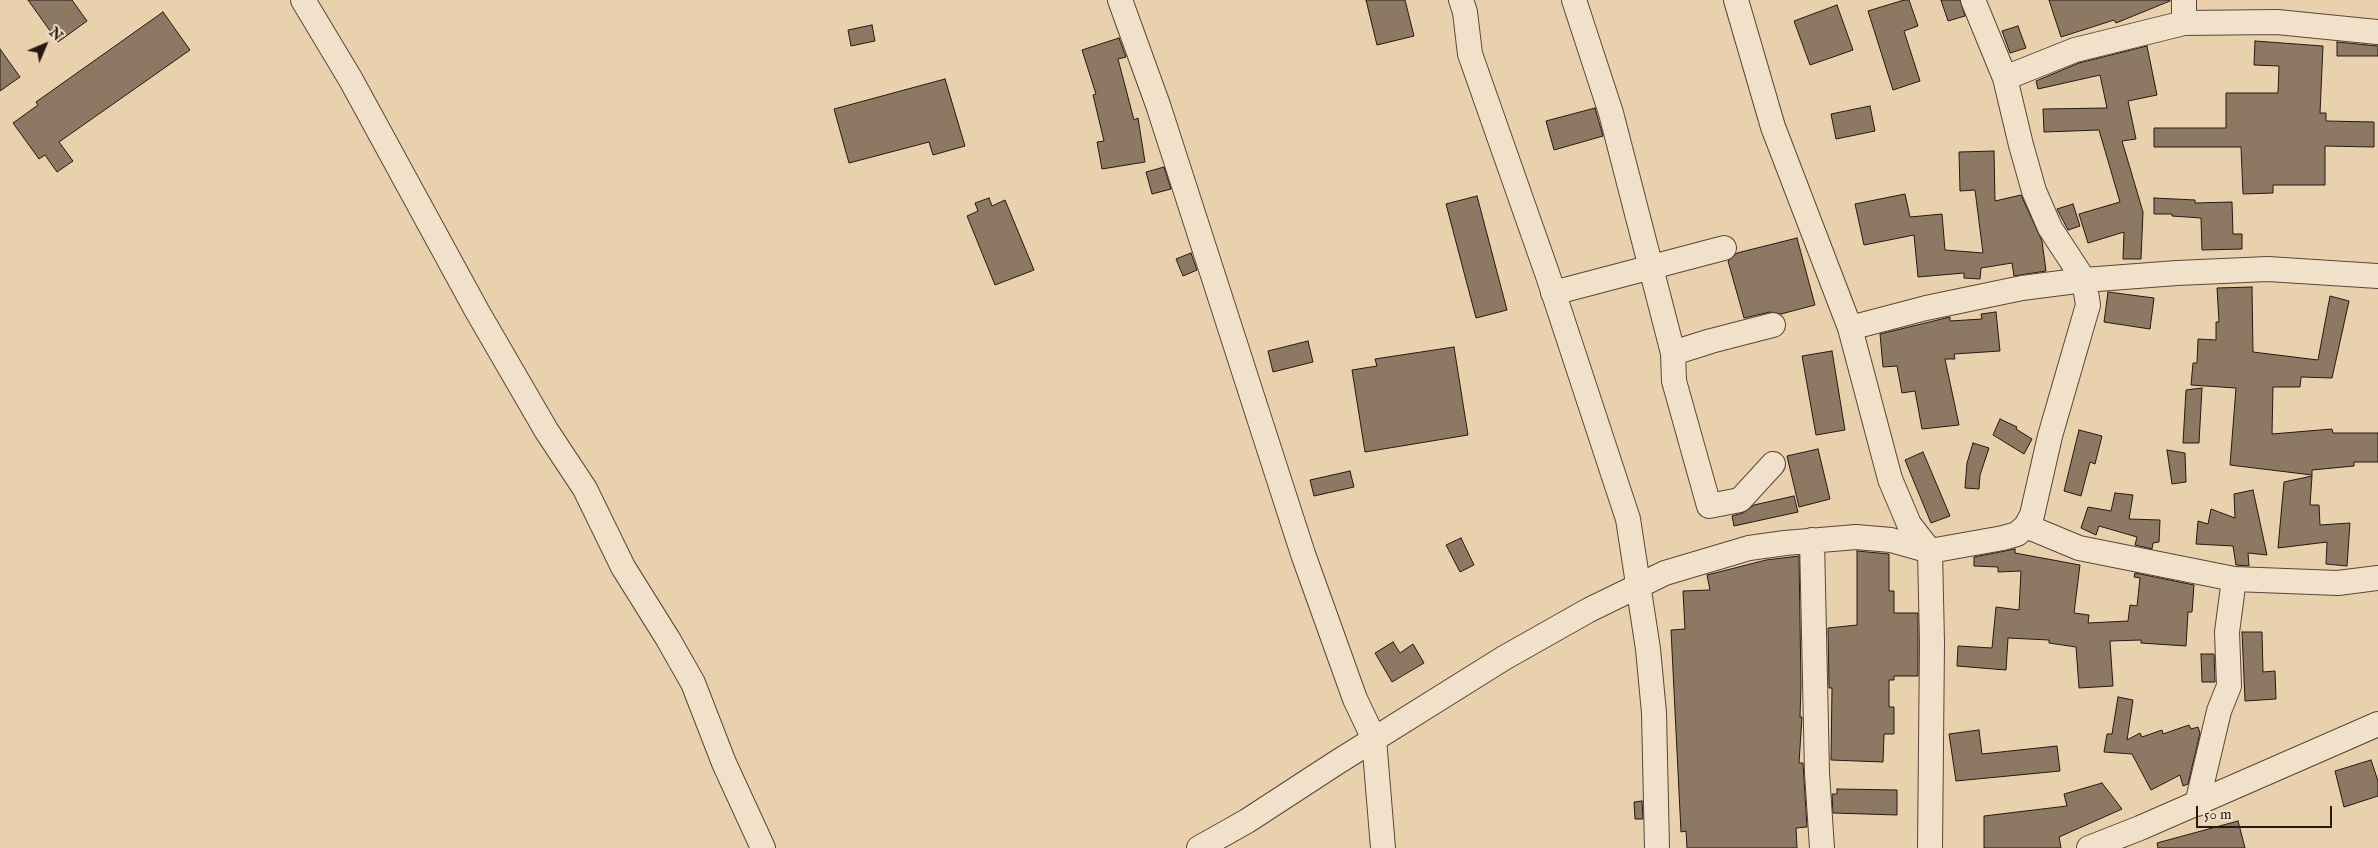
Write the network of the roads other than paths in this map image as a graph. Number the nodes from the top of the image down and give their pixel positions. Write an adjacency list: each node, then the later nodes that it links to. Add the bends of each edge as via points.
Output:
1 (303, 0): 28 (street, via 351,80 526,396 585,488 623,567 693,683 724,763)
2 (1120, 0): 26 (street, via 1158,105 1303,554 1355,699)
3 (1461, 0): 14 (street, via 1470,54)
4 (1574, 0): 11 (street, via 1611,113)
5 (1736, 0): 16 (street, via 1773,127)
6 (1973, 0): 9 (street)
7 (2184, 12): 8 (street); 9 (street)
8 (2378, 32)
9 (2005, 78): 13 (street, via 2034,192 2050,228)
10 (1724, 248): 11 (street)
11 (1650, 267): 14 (street); 17 (street)
12 (2378, 276): 13 (street, via 2268,269)
13 (2084, 280): 16 (street, via 2003,292); 19 (street, via 2088,305 2052,427 2032,515)
14 (1554, 293): 24 (street, via 1628,519)
15 (1773, 325): 17 (street)
16 (1850, 328): 21 (street, via 1890,479 1909,524)
17 (1673, 353): 18 (street, via 1674,381 1710,506 1740,500)
18 (1773, 464)
19 (2026, 526): 21 (street, via 2017,534 2003,538); 23 (street, via 2079,548)
20 (1812, 540): 21 (street, via 1856,537 1892,540); 24 (street, via 1748,548 1665,573); 32 (street, via 1817,774)
21 (1930, 551): 33 (street)
22 (2378, 578): 23 (street, via 2338,583)
23 (2234, 580): 27 (street, via 2227,632 2229,686 2219,711)
24 (1637, 586): 26 (street, via 1504,658); 31 (street, via 1648,649 1654,714)
25 (2378, 724): 27 (street)
26 (1374, 739): 29 (street); 30 (street)
27 (2197, 804): 34 (street)
28 (763, 848)
29 (1199, 848)
30 (1382, 848)
31 (1657, 848)
32 (1822, 848)
33 (1930, 848)
34 (2088, 848)

